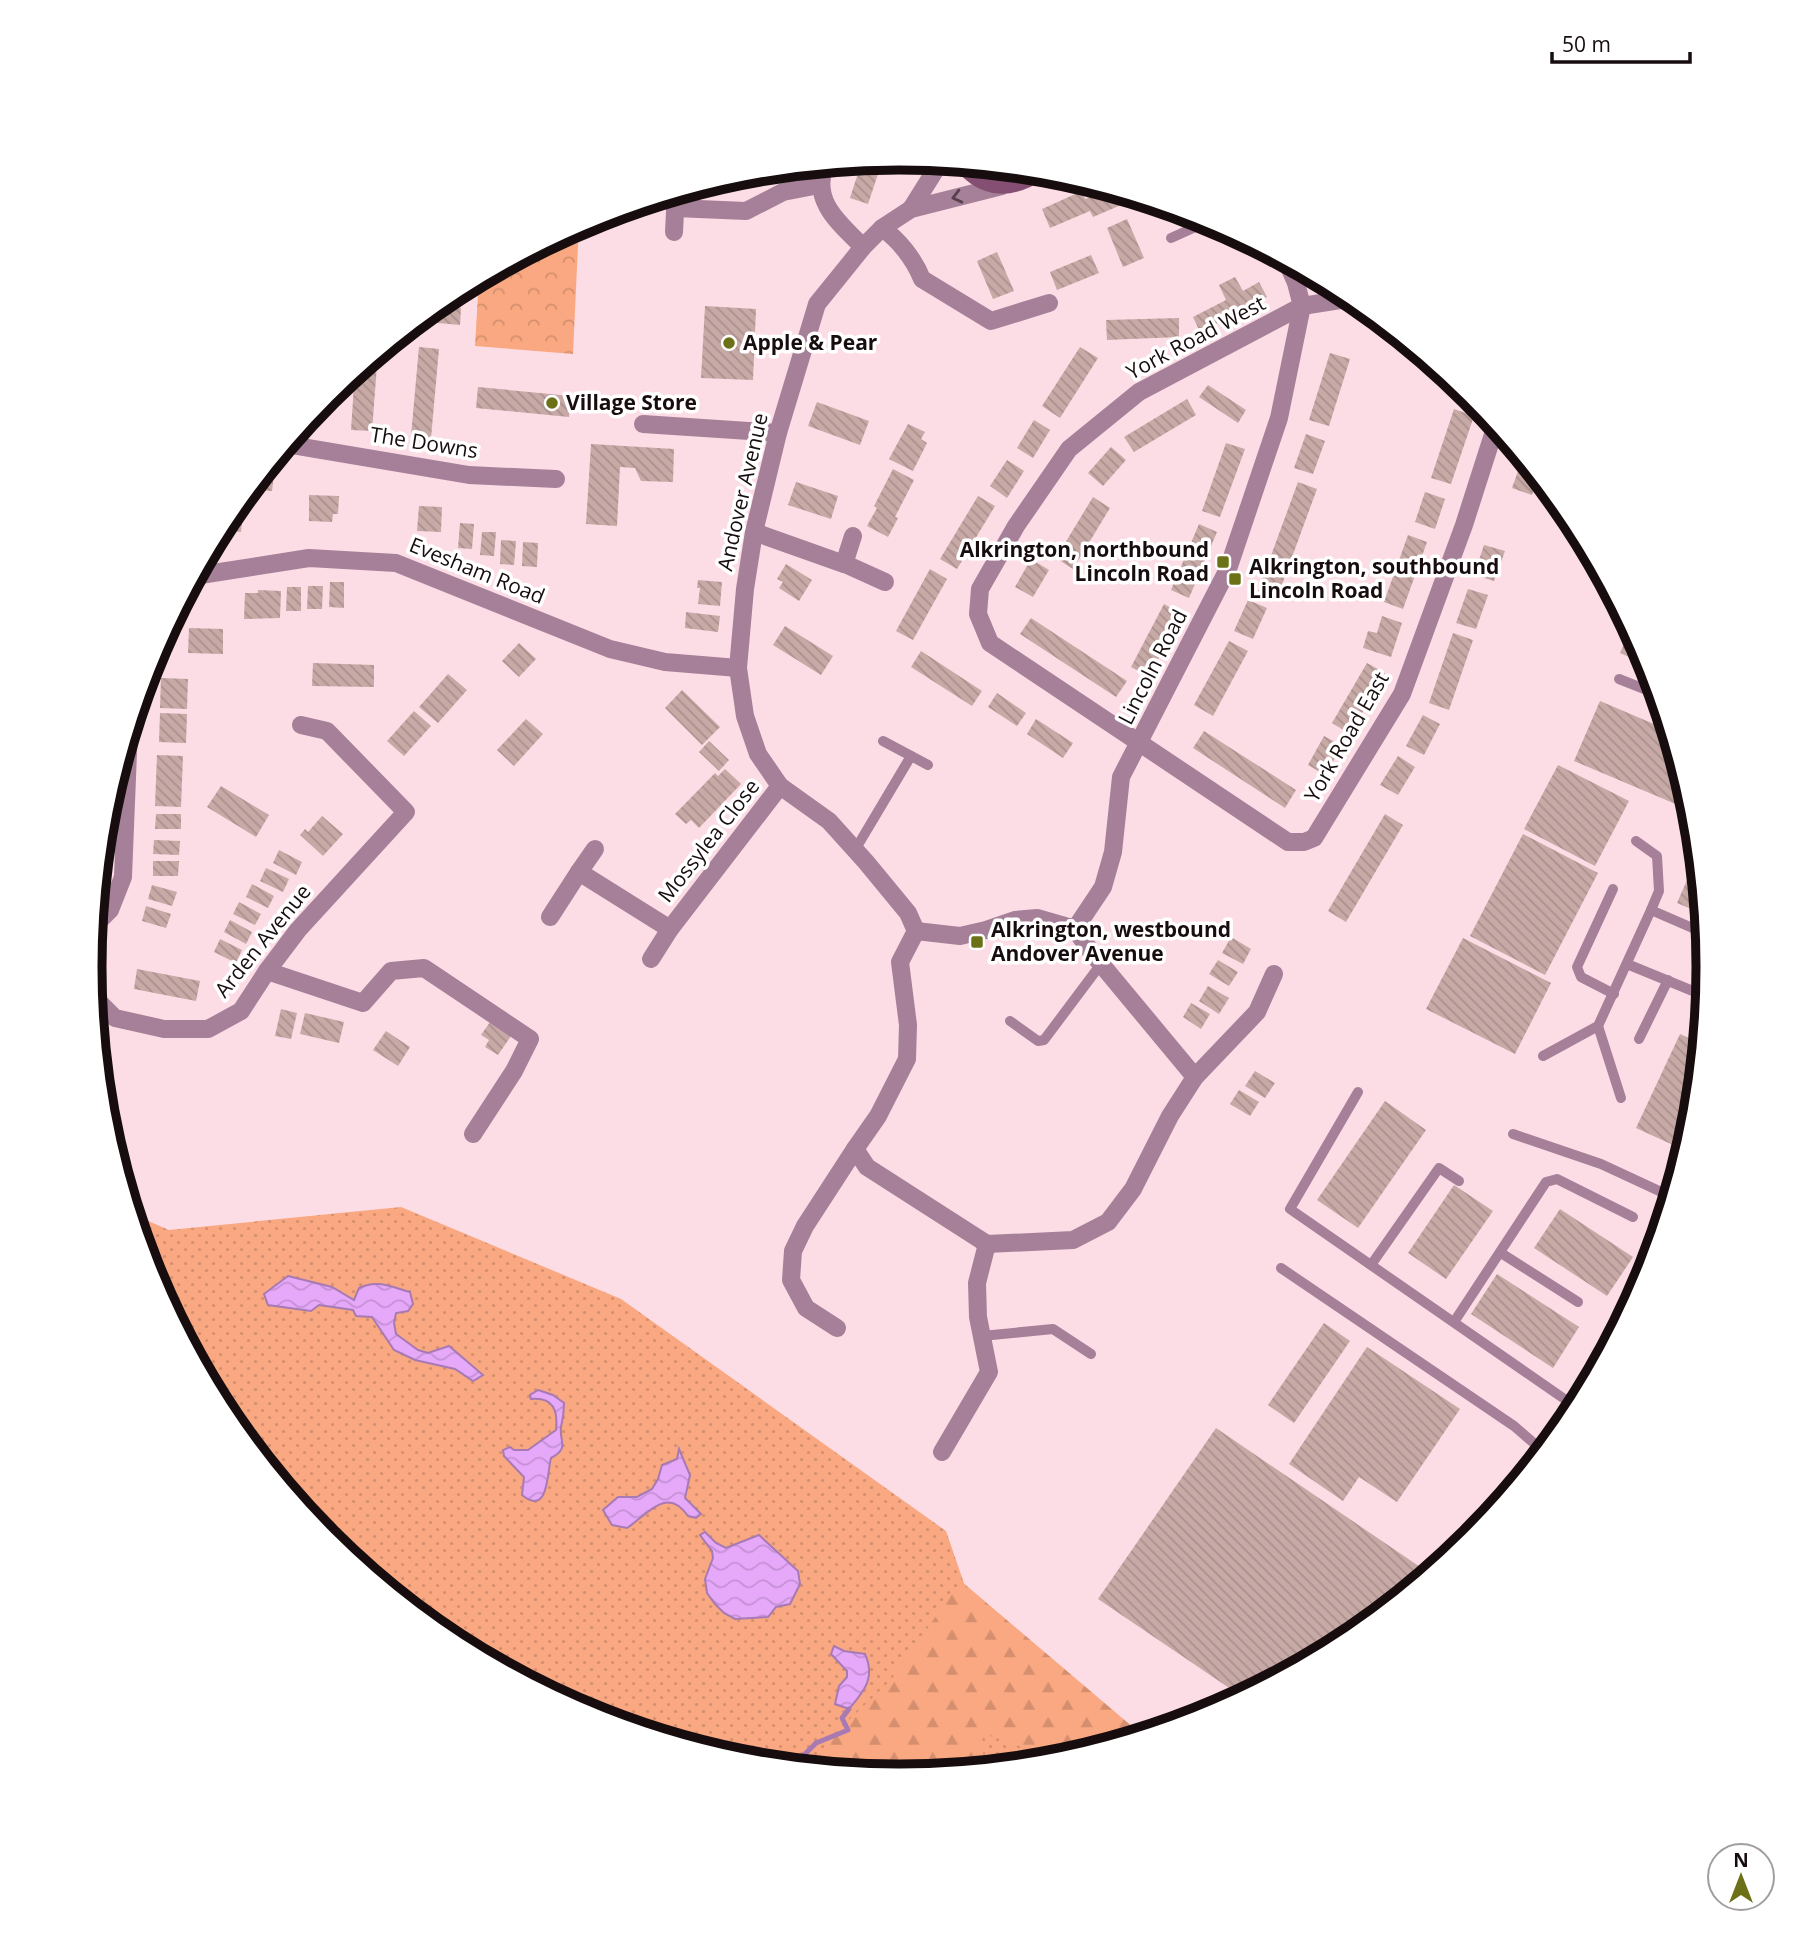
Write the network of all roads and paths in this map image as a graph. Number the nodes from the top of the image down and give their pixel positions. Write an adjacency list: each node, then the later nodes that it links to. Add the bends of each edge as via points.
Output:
1 (935, 171): 9 (street, Andover Avenue)
2 (822, 173): 5 (street)
3 (970, 173): 6 (street)
4 (1026, 180): 6 (street)
5 (819, 185): 7 (street, via 783,192 746,211); 14 (street, via 831,215)
6 (1002, 186): 9 (street, Andover Avenue, one-way to 9)
7 (680, 201)
8 (676, 202): 12 (street)
9 (911, 209): 11 (street, Andover Avenue)
10 (1195, 227): 13 (lane)
11 (882, 228): 14 (street, Andover Avenue); 17 (street, via 893,236 922,279 991,321)
12 (674, 232)
13 (1171, 237)
14 (863, 247): 20 (street, Andover Avenue, via 817,304)
15 (1292, 273): 18 (street, Lincoln Road)
16 (1336, 301): 18 (street)
17 (1049, 303)
18 (1302, 306): 34 (street, Lincoln Road, via 1279,418 1228,569); 34 (street, York Road West, via 1139,392 1069,449 980,589 978,614 990,643)
19 (643, 424): 20 (street)
20 (778, 433): 24 (street, Andover Avenue)
21 (1493, 435): 34 (street, York Road East, via 1402,694 1314,838 1288,842)
22 (295, 446): 23 (street, The Downs, via 468,475)
23 (556, 479)
24 (754, 532): 26 (street); 29 (street, Andover Avenue)
25 (853, 536): 26 (street)
26 (843, 564): 28 (street)
27 (205, 574): 29 (street, Evesham Road, via 309,558 396,563 610,649 665,662)
28 (884, 582)
29 (738, 668): 38 (street, Andover Avenue, via 745,716 758,754)
30 (1619, 679): 31 (lane)
31 (1645, 689)
32 (301, 725): 54 (street, Arden Avenue, via 327,731 406,812 298,930)
33 (883, 741): 35 (lane)
34 (1140, 744): 48 (street, Lincoln Road, via 1121,777 1113,852 1103,887)
35 (911, 756): 36 (lane); 41 (lane)
36 (928, 765)
37 (127, 767): 46 (street, via 123,877)
38 (780, 786): 41 (street, Andover Avenue, via 829,821); 47 (street, Mossylea Close)
39 (1636, 841): 44 (lane, via 1657,856 1659,891)
40 (595, 849): 42 (street)
41 (855, 850): 50 (street, Andover Avenue, via 908,913)
42 (579, 872): 45 (street); 47 (street, Mossylea Close)
43 (1613, 889): 58 (lane, via 1577,967 1581,977)
44 (1651, 909): 49 (lane); 53 (lane)
45 (551, 917)
46 (103, 918)
47 (670, 929): 51 (street)
48 (1075, 929): 50 (street, via 1037,918 960,936); 52 (street)
49 (1695, 929)
50 (916, 931): 69 (street, via 900,961 907,1059)
51 (650, 959)
52 (1101, 964): 60 (lane, via 1044,1040 1038,1041); 64 (street)
53 (1627, 964): 56 (lane); 58 (lane)
54 (267, 971): 59 (street, Arden Avenue, via 241,1011 208,1029 164,1029 115,1018); 67 (street, via 363,1003 391,971 424,968 530,1038)
55 (1274, 975): 64 (street, via 1257,1012)
56 (1668, 980): 57 (lane); 62 (lane)
57 (1695, 992)
58 (1614, 994): 61 (lane)
59 (103, 1006)
60 (1010, 1021)
61 (1598, 1026): 63 (lane); 66 (lane)
62 (1639, 1039)
63 (1543, 1056)
64 (1195, 1077): 73 (street, via 1133,1188 1108,1222 1073,1240)
65 (1358, 1092): 75 (lane, via 1290,1209)
66 (1621, 1098)
67 (473, 1134)
68 (1513, 1134): 71 (lane, via 1601,1164)
69 (855, 1149): 73 (street, via 867,1167); 79 (street, via 793,1251 791,1280 806,1308)
70 (1459, 1181): 75 (lane, via 1439,1168)
71 (1662, 1192)
72 (1633, 1217): 74 (lane, via 1557,1179 1546,1182 1529,1204)
73 (987, 1244): 80 (street, via 977,1283)
74 (1501, 1253): 77 (lane); 78 (lane)
75 (1371, 1265): 78 (lane)
76 (1281, 1268): 83 (lane)
77 (1578, 1302)
78 (1454, 1322): 82 (lane)
79 (837, 1328)
80 (982, 1336): 81 (lane, via 1053,1329); 84 (street, via 989,1372)
81 (1091, 1354)
82 (1567, 1399)
83 (1536, 1445)
84 (942, 1452)

